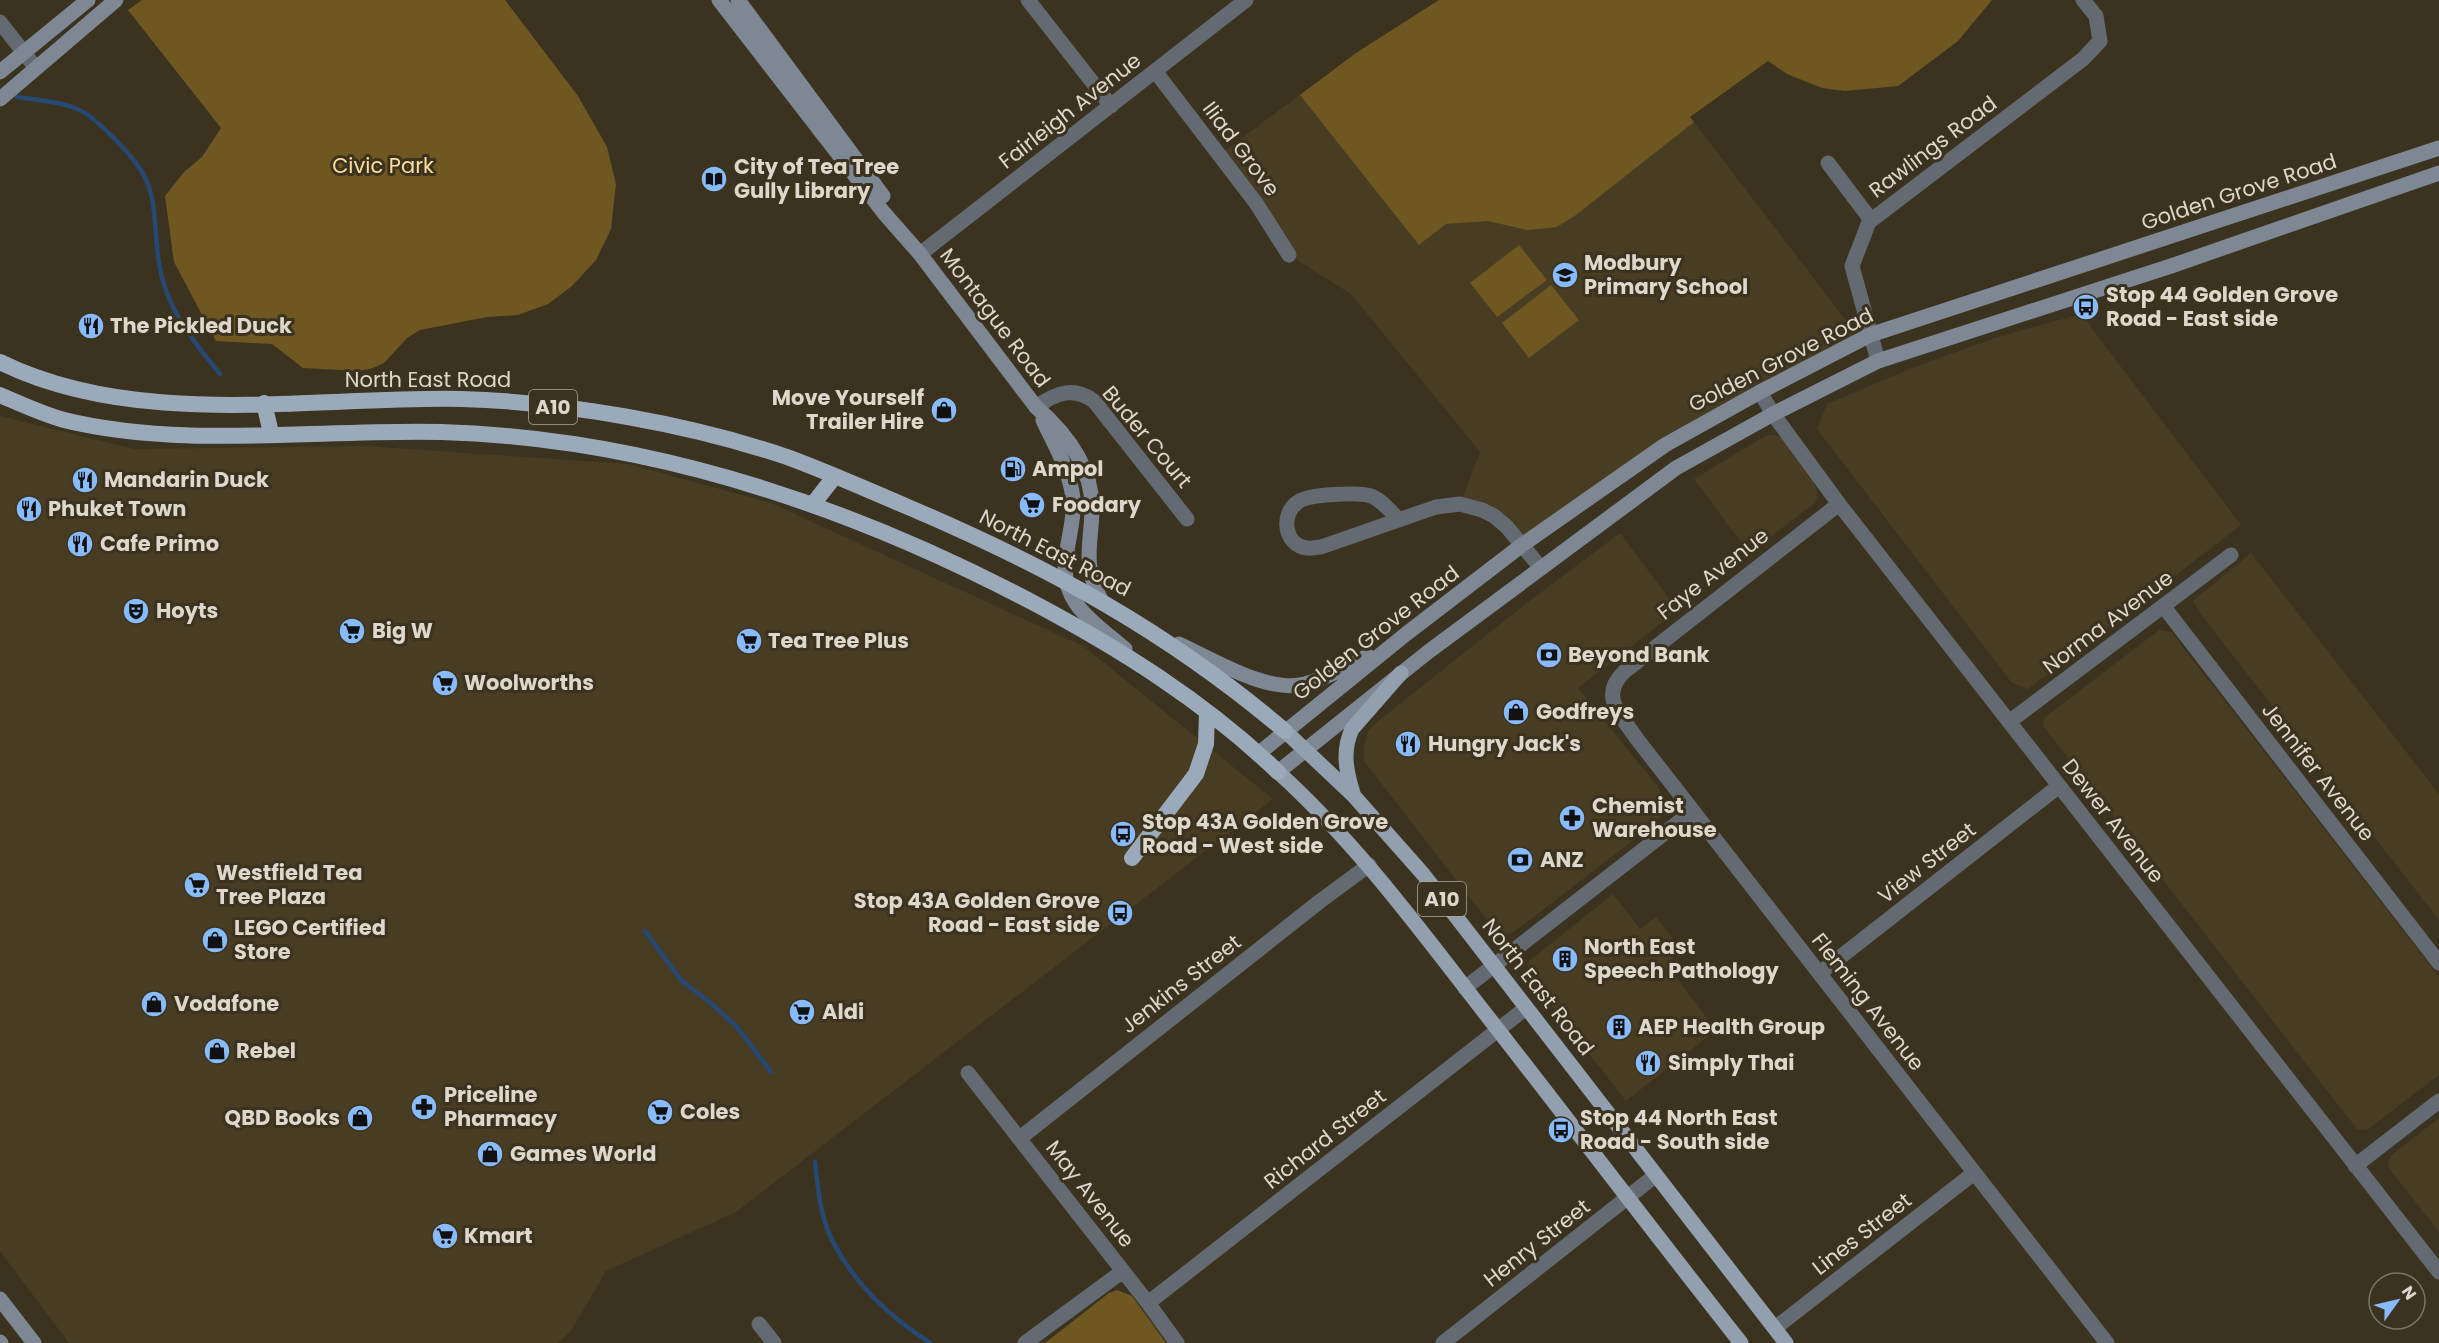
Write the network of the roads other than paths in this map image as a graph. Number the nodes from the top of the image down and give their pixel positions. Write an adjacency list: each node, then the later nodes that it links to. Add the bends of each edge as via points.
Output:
1 (88, 0): 9 (main road)
2 (116, 0): 10 (main road)
3 (719, 0): 19 (main road, Montague Road)
4 (738, 0): 19 (main road, Montague Road, via 843,140)
5 (1028, 0): 14 (street)
6 (1246, 0): 11 (street, Fairleigh Avenue)
7 (2083, 0): 18 (street, Rawlings Road, via 2096,16 2100,41 2083,59)
8 (0, 22): 9 (street)
9 (24, 52): 10 (street); 12 (main road)
10 (36, 68): 13 (main road)
11 (1155, 71): 14 (street, Fairleigh Avenue); 20 (street, Iliad Grove, via 1256,203)
12 (0, 72)
13 (0, 99)
14 (1111, 105): 19 (street, Fairleigh Avenue)
15 (2439, 148): 21 (main road, Golden Grove Road)
16 (1828, 163): 18 (street)
17 (2439, 173): 23 (main road, Golden Grove Road)
18 (1871, 220): 21 (street, Rawlings Road, via 1852,266)
19 (920, 254): 27 (main road, Montague Road)
20 (1289, 255)
21 (1870, 335): 23 (street, Rawlings Road); 24 (main road, Golden Grove Road)
22 (0, 362): 26 (highway, North East Road / A10, via 104,396 202,404)
23 (1878, 362): 28 (main road, Golden Grove Road)
24 (1760, 392): 28 (street, Dewer Avenue); 37 (main road, Golden Grove Road, via 1665,445)
25 (0, 396): 29 (highway, A10, via 62,419 129,431)
26 (264, 404): 29 (highway); 30 (highway); 31 (highway, North East Road / A10, via 400,399 520,403 687,430 783,456)
27 (1036, 407): 35 (street, Buder Court, via 1068,392 1094,401); 40 (main road, Montague Road, via 1063,461 1073,499); 41 (main road, Montague Road, via 1054,423 1078,455 1087,475 1092,511 1087,558)
28 (1773, 414): 33 (street, Dewer Avenue); 39 (main road, Golden Grove Road, via 1676,468)
29 (252, 434): 30 (highway, A10)
30 (271, 434): 32 (highway, A10, via 439,432 564,441 686,466)
31 (835, 476): 32 (highway); 34 (highway); 40 (highway, North East Road / A10, via 968,533)
32 (813, 504): 34 (highway, A10)
33 (1839, 504): 47 (street, Faye Avenue); 49 (street, Dewer Avenue)
34 (831, 511): 45 (highway, A10, via 1000,586 1105,642)
35 (1187, 519)
36 (1400, 520): 36 (street, via 1321,547 1306,548 1290,537 1286,527 1286,518 1297,502 1358,494 1378,500); 37 (street, via 1436,507 1466,505 1494,516)
37 (1522, 545): 39 (street); 44 (main road, Golden Grove Road)
38 (2231, 555): 42 (street, Norma Avenue)
39 (1541, 568): 46 (main road, Golden Grove Road)
40 (1064, 580): 41 (highway, North East Road / A10); 45 (main road, via 1077,607)
41 (1101, 600): 43 (highway, North East Road / A10)
42 (2164, 607): 49 (street, Norma Avenue); 59 (street, Jennifer Avenue)
43 (1154, 633): 44 (main road, via 1250,677 1279,685 1302,685); 50 (highway, North East Road / A10)
44 (1391, 646): 50 (main road, Golden Grove Road)
45 (1151, 672): 48 (highway, A10)
46 (1401, 673): 51 (main road, Golden Grove Road); 55 (main road, via 1347,739 1347,774)
47 (1616, 680): 56 (street, Fleming Avenue, via 1611,693 1614,705)
48 (1207, 713): 52 (highway, A10); 57 (highway, via 1206,744 1196,774)
49 (2009, 722): 54 (street, Dewer Avenue)
50 (1285, 731): 51 (main road, North East Road / A10); 52 (main road, Golden Grove Road)
51 (1306, 750): 53 (main road, Golden Grove Road); 55 (main road, North East Road / A10)
52 (1258, 754): 53 (highway, A10)
53 (1278, 772): 58 (main road, A10)
54 (2059, 786): 61 (street, View Street); 68 (street, Dewer Avenue)
55 (1353, 795): 60 (main road, North East Road / A10, via 1423,874)
56 (1693, 811): 60 (street); 61 (street, Fleming Avenue)
57 (1132, 858)
58 (1369, 865): 62 (main road, A10); 67 (street, Jenkins Street)
59 (2439, 963)
60 (1493, 966): 62 (street); 63 (main road, North East Road / A10)
61 (1820, 973): 69 (street, Fleming Avenue)
62 (1465, 988): 64 (main road, A10)
63 (1526, 1008): 64 (street, Richard Street); 70 (main road, North East Road / A10)
64 (1498, 1030): 71 (main road, A10); 75 (street, Richard Street)
65 (968, 1073): 67 (street, May Avenue)
66 (2439, 1101): 68 (street)
67 (1020, 1138): 72 (street, May Avenue)
68 (2355, 1166): 73 (street, Dewer Avenue)
69 (1974, 1173): 77 (street, Lines Street); 85 (street, Fleming Avenue)
70 (1656, 1175): 71 (street, Henry Street); 77 (main road, North East Road / A10)
71 (1627, 1199): 82 (street, Henry Street); 83 (main road, A10)
72 (1123, 1271): 75 (street, May Avenue); 80 (street)
73 (2439, 1272)
74 (0, 1299): 78 (main road)
75 (1149, 1303): 81 (street, May Avenue)
76 (759, 1324): 79 (street)
77 (1775, 1328): 84 (main road, North East Road / A10)
78 (34, 1343)
79 (774, 1343)
80 (1025, 1343)
81 (1177, 1343)
82 (1443, 1343)
83 (1742, 1343)
84 (1786, 1343)
85 (2107, 1343)

